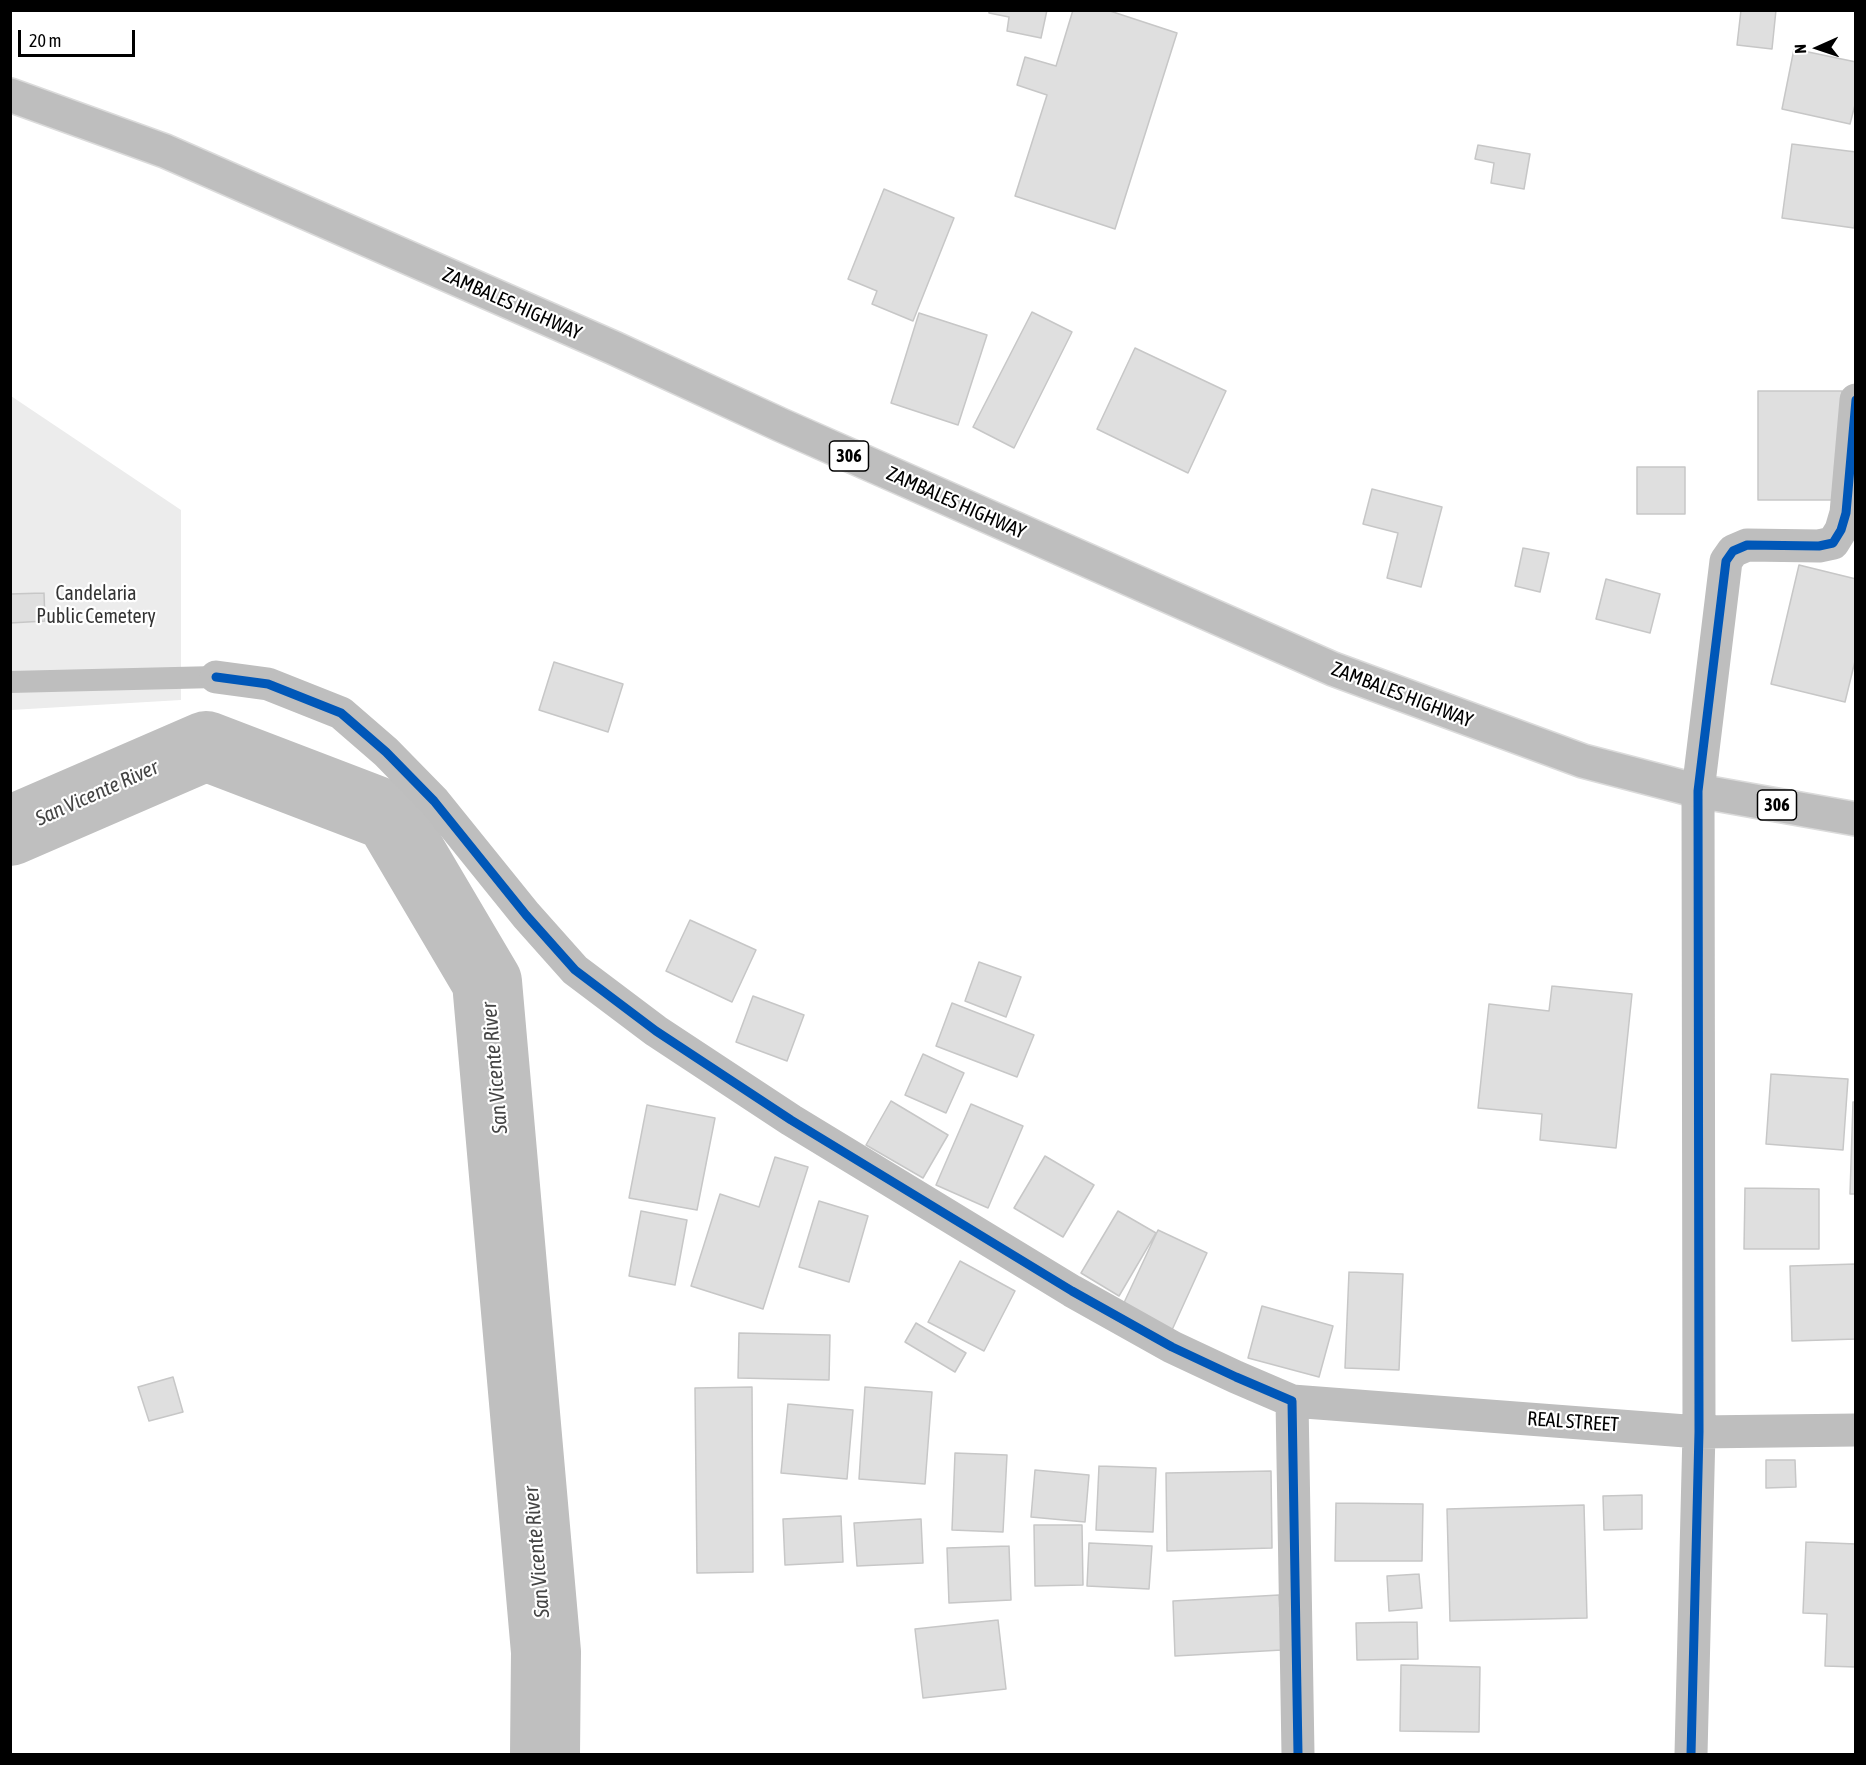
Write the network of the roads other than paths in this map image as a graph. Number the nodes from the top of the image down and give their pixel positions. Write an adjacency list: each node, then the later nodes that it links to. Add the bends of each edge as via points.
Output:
1 (10, 95): 5 (street, ZAMBALES HIGHWAY / 306, via 165,152 1333,669 1583,761)
2 (1856, 400): 5 (street, via 1846,513 1833,543 1748,545 1733,551 1726,561)
3 (216, 677): 4 (lane); 7 (street, REAL STREET, via 268,684 341,713 434,801 576,970 656,1031 791,1120 1072,1291 1172,1347)
4 (10, 682)
5 (1698, 791): 6 (street, ZAMBALES HIGHWAY / 306); 9 (street)
6 (1856, 819)
7 (1292, 1401): 9 (street, REAL STREET); 10 (street)
8 (1856, 1430): 9 (street, REAL STREET)
9 (1699, 1432): 11 (street)
10 (1298, 1755)
11 (1691, 1755)

